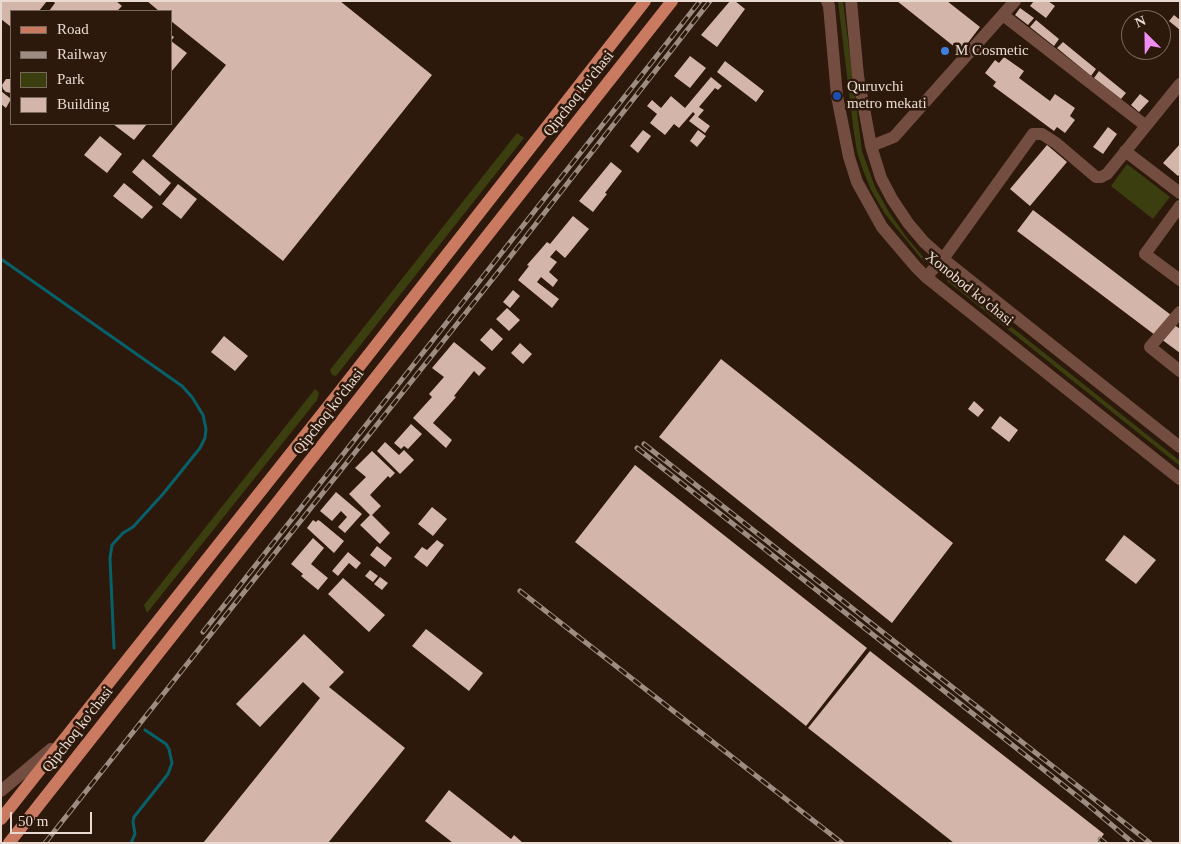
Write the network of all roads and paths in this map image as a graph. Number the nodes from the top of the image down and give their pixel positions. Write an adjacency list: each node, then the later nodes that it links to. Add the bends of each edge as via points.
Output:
1 (645, 1): 20 (main road, Qipchoq ko'chasi)
2 (672, 1): 21 (main road, Qipchoq ko'chasi)
3 (851, 1): 9 (street, Xonobod ko'chasi, via 858,76)
4 (1015, 1): 6 (street)
5 (829, 3): 14 (street, Xonobod ko'chasi, via 837,96 852,169 882,227)
6 (1003, 15): 8 (street); 9 (street, via 894,137)
7 (1180, 84): 8 (street)
8 (1146, 126): 10 (street)
9 (871, 146): 13 (street, Xonobod ko'chasi, via 892,200 924,242)
10 (1125, 151): 11 (street); 13 (street, via 1107,174 1096,177 1056,143 1042,134 1033,134)
11 (1180, 193)
12 (1180, 206): 15 (street, via 1145,254)
13 (943, 259): 14 (street); 18 (street, Xonobod ko'chasi)
14 (926, 277): 19 (street, Xonobod ko'chasi)
15 (1180, 280)
16 (1180, 312): 17 (street, via 1150,347)
17 (1180, 371)
18 (1180, 447)
19 (1180, 479)
20 (151, 630): 21 (main road); 22 (main road, Qipchoq ko'chasi)
21 (168, 643): 25 (main road, Qipchoq ko'chasi)
22 (72, 730): 23 (street); 24 (main road, Qipchoq ko'chasi)
23 (1, 791)
24 (1, 819)
25 (10, 843)

